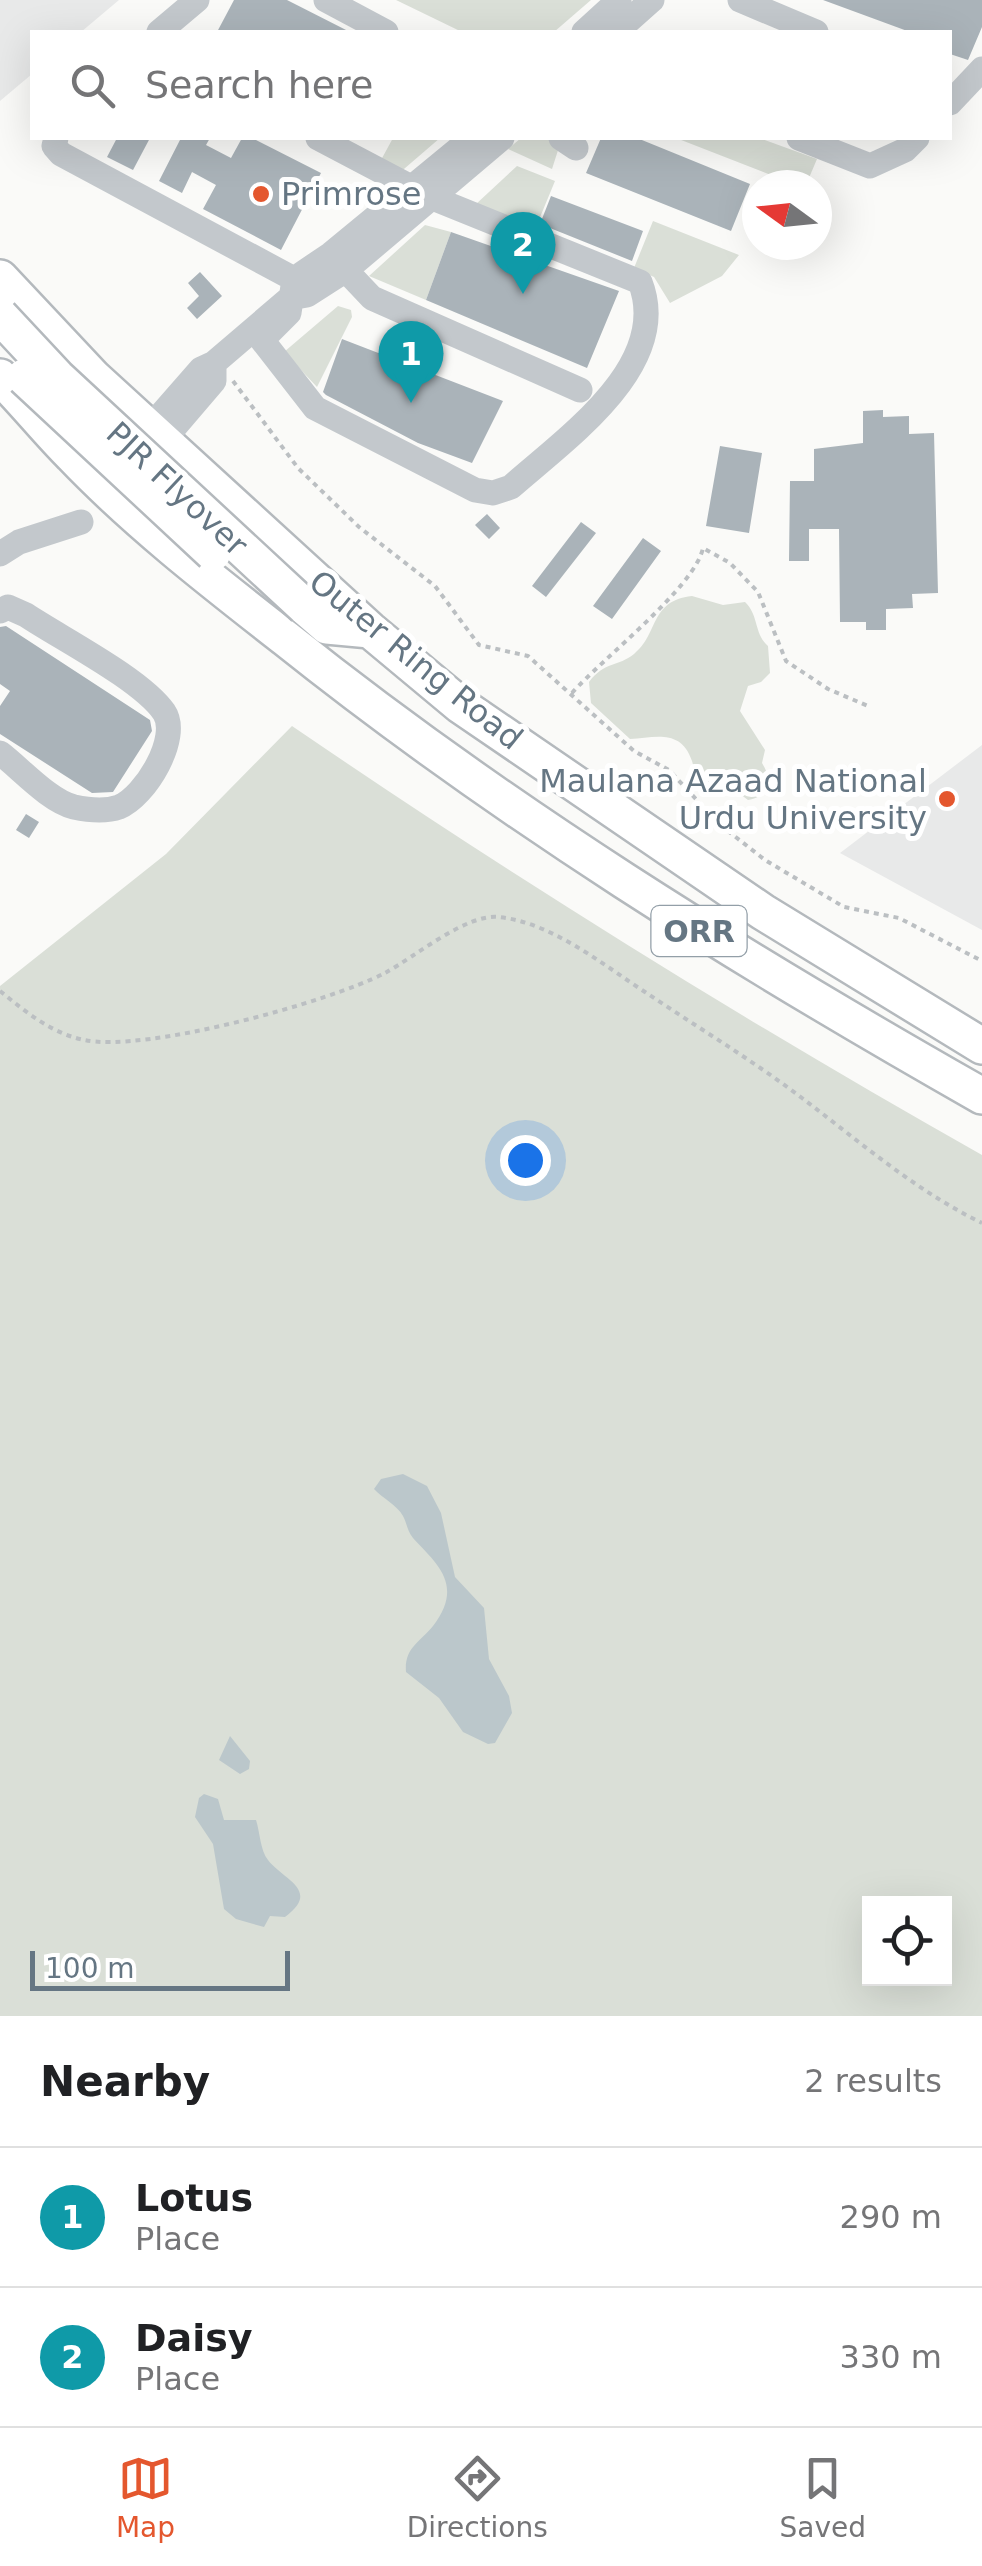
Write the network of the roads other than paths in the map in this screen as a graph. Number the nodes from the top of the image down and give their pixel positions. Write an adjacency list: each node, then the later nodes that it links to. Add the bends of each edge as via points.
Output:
1 (197, 0): 6 (street)
2 (326, 0): 7 (street)
3 (619, 0): 8 (street)
4 (652, 0): 9 (street)
5 (740, 0): 10 (street)
6 (161, 30)
7 (382, 30)
8 (586, 30)
9 (618, 30)
10 (811, 30)
11 (982, 69): 12 (street)
12 (952, 102)
13 (56, 140): 22 (street, via 61,154)
14 (322, 140): 19 (street)
15 (470, 140): 19 (street)
16 (499, 140): 19 (street)
17 (804, 140): 18 (street, via 870,166)
18 (915, 140)
19 (420, 192): 20 (street); 22 (street, via 640,282 650,306 622,382 511,487 475,490 328,415 303,395 262,340 288,314)
20 (338, 262): 22 (street, via 308,294); 27 (street, via 372,298)
21 (0, 278): 34 (highway, Outer Ring Road / ORR, via 93,377)
22 (292, 288): 25 (street)
23 (0, 316): 33 (highway, PJR Flyover, bridge)
24 (0, 352): 33 (highway, PJR Flyover, bridge, via 190,534)
25 (214, 363)
26 (0, 377): 29 (highway, Outer Ring Road / ORR)
27 (580, 390)
28 (0, 408): 29 (highway)
29 (74, 457): 35 (highway, Outer Ring Road / ORR)
30 (81, 522): 31 (street)
31 (0, 554)
32 (0, 612): 36 (street, via 26,615 150,696 167,716 170,738 140,791 104,811 69,806)
33 (299, 614): 34 (highway, PJR Flyover, via 327,626); 35 (highway, PJR Flyover)
34 (370, 630): 37 (highway, Outer Ring Road / ORR, via 460,704 763,912)
35 (352, 692): 38 (highway, Outer Ring Road / ORR, via 426,749 735,954)
36 (0, 753)
37 (982, 1046)
38 (982, 1096)

